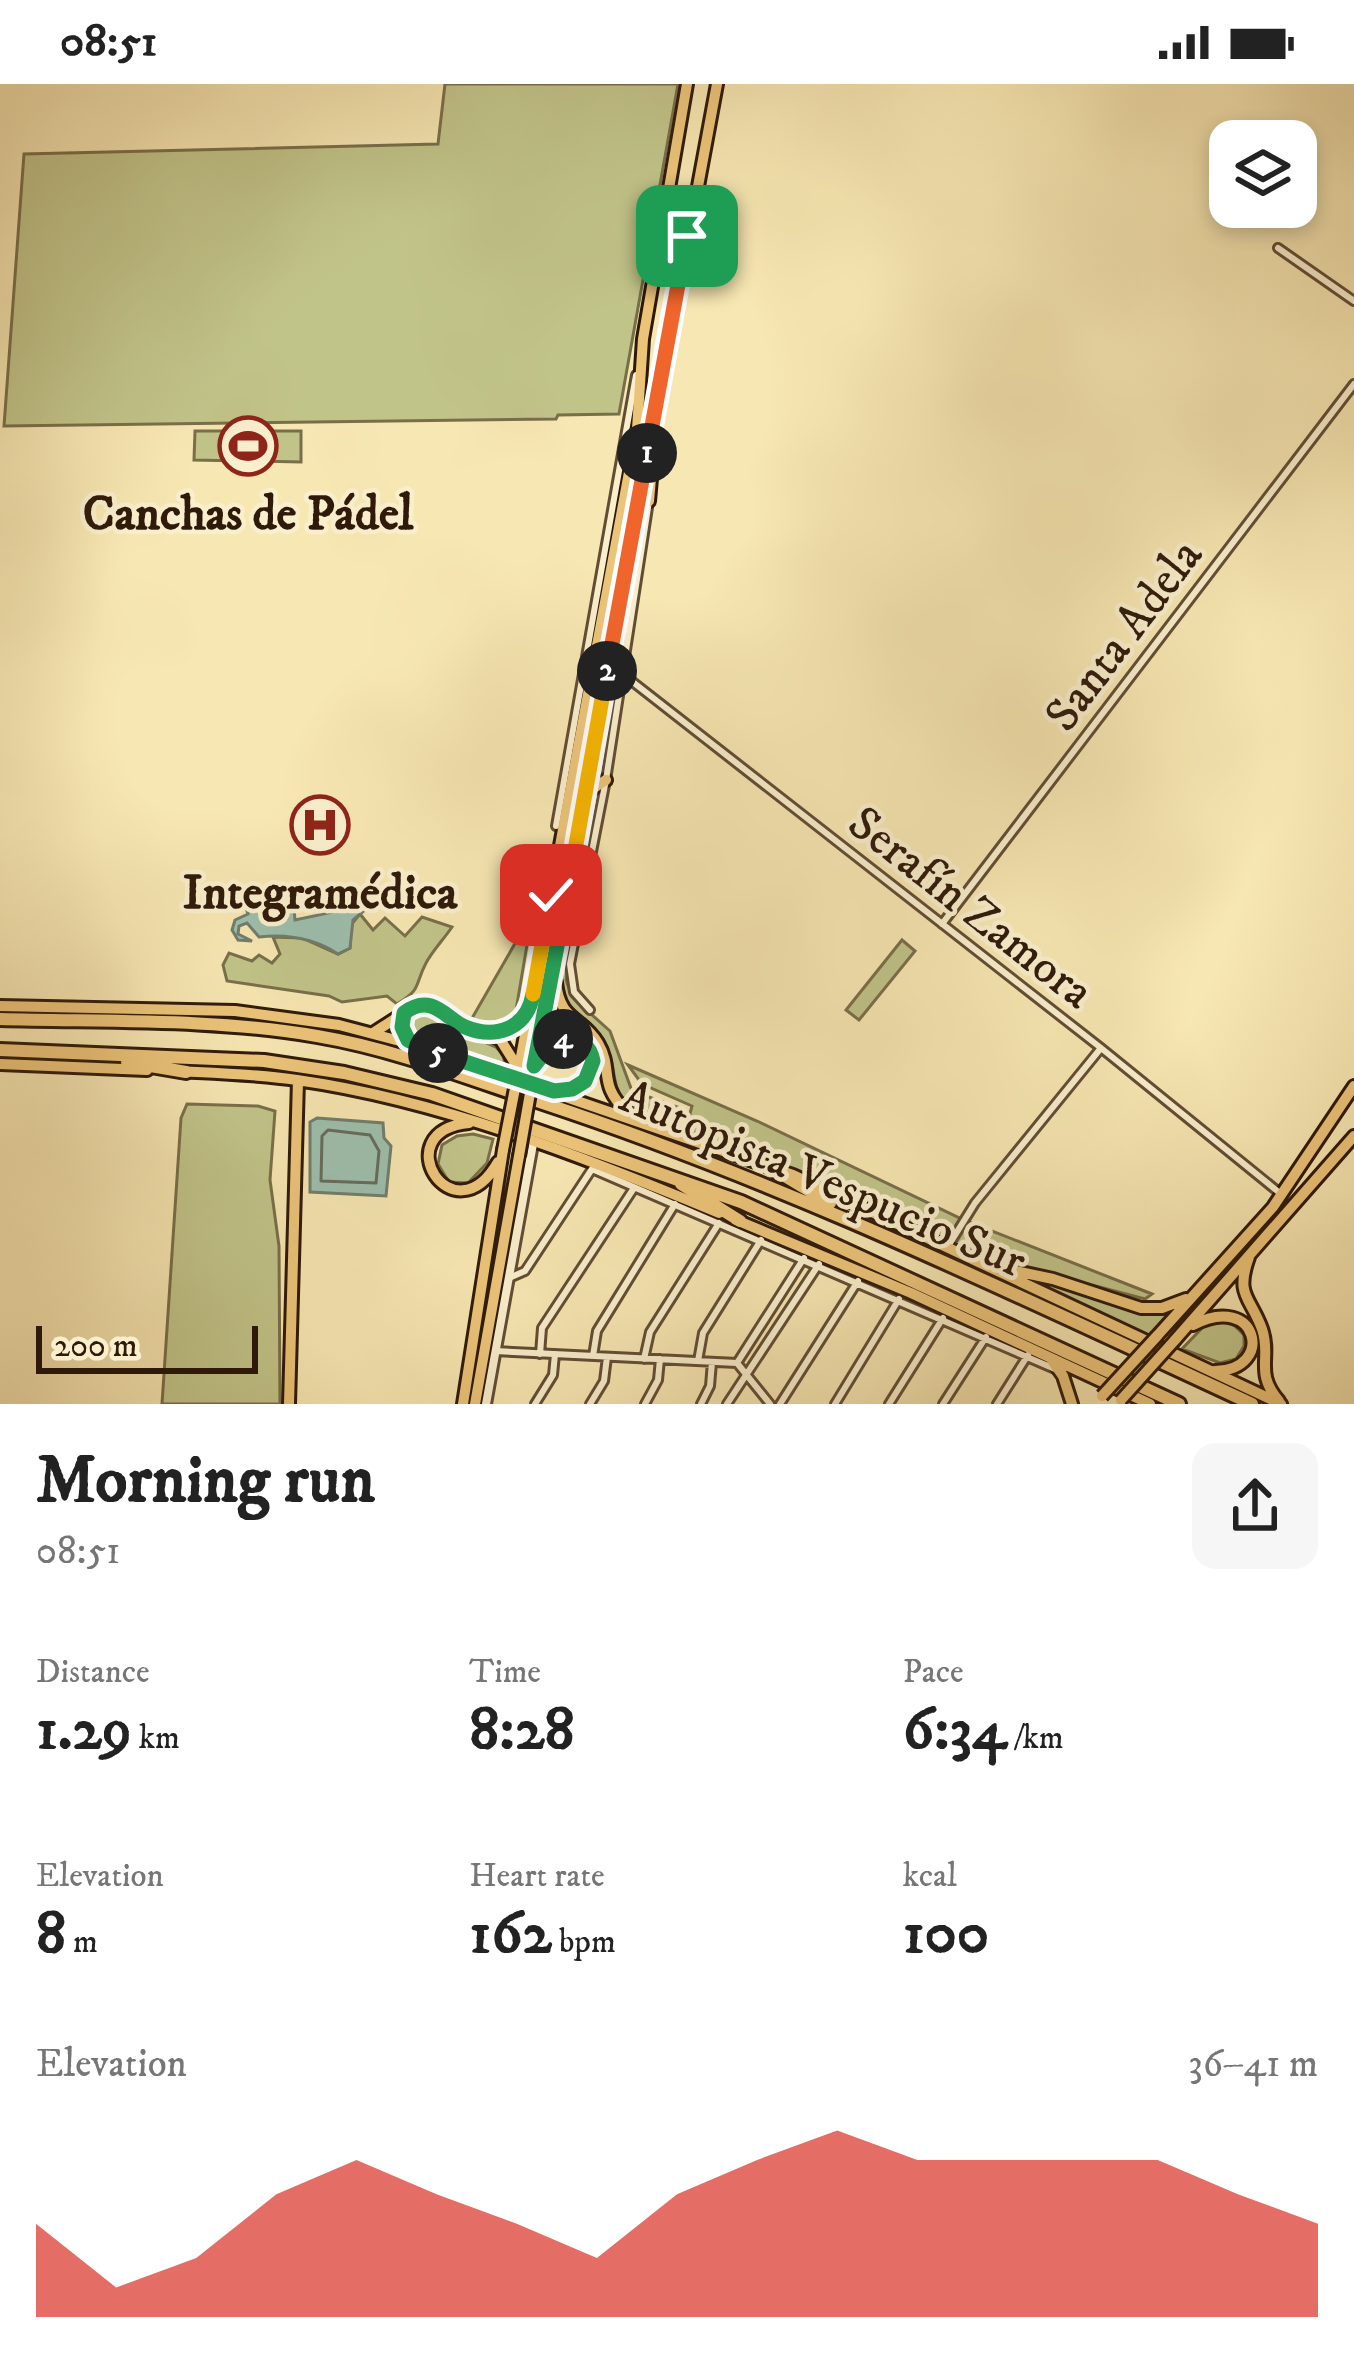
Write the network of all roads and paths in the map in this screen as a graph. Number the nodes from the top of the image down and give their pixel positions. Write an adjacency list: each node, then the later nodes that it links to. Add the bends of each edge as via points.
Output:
1 (687, 84): 5 (main road)
2 (717, 84): 7 (main road)
3 (1278, 248): 4 (street)
4 (1354, 301)
5 (644, 339): 12 (street); 13 (main road, via 637,429)
6 (1354, 384): 14 (street, Santa Adela)
7 (653, 421): 8 (main road); 11 (main road)
8 (649, 500): 9 (street)
9 (620, 672): 10 (street); 14 (street, Serafín Zamora)
10 (606, 780): 11 (main road); 17 (street, via 570,964 574,992)
11 (586, 793): 15 (main road)
12 (556, 826): 13 (main road)
13 (551, 895): 18 (main road)
14 (942, 924): 24 (street, Serafín Zamora)
15 (554, 962): 28 (main road); 34 (main road, via 560,1004 598,1043 610,1093)
16 (0, 1006): 21 (main road, via 236,1011)
17 (590, 1010)
18 (530, 1012): 22 (main road); 30 (main road)
19 (404, 1013): 21 (main road); 22 (main road, via 430,1006); 23 (main road)
20 (0, 1019): 48 (highway, Autopista Vespucio Sur, via 265,1029 357,1044 652,1140)
21 (374, 1033): 23 (main road)
22 (490, 1033): 30 (main road)
23 (411, 1044): 33 (main road)
24 (1101, 1048): 44 (street, Serafín Zamora); 50 (street)
25 (0, 1051): 26 (highway, Autopista Vespucio Sur)
26 (43, 1052): 29 (highway); 42 (highway, Autopista Vespucio Sur, via 237,1058 344,1073 447,1098)
27 (0, 1064): 29 (main road)
28 (534, 1071): 33 (main road, via 557,1040 588,1048 589,1077); 81 (main road, bridge)
29 (186, 1072): 31 (main road)
30 (518, 1072): 38 (main road, bridge)
31 (298, 1080): 35 (main road); 79 (main road)
32 (1354, 1086): 44 (main road)
33 (554, 1091): 34 (main road)
34 (634, 1118): 40 (main road)
35 (472, 1123): 37 (main road); 38 (main road, via 446,1128 433,1141 429,1164 437,1180 474,1188)
36 (1354, 1136): 51 (main road)
37 (533, 1144): 39 (main road); 55 (street)
38 (503, 1151): 80 (main road)
39 (572, 1157): 41 (main road); 46 (main road)
40 (770, 1168): 48 (highway); 50 (main road)
41 (592, 1169): 43 (street); 55 (street, via 525,1271)
42 (659, 1171): 46 (highway); 96 (highway, Autopista Vespucio Sur)
43 (634, 1188): 45 (street); 63 (street, via 542,1328)
44 (1282, 1194): 57 (main road)
45 (675, 1204): 47 (street); 66 (street, via 597,1331)
46 (740, 1222): 68 (main road)
47 (719, 1223): 49 (street); 69 (street, via 650,1332)
48 (872, 1229): 97 (highway, Autopista Vespucio Sur)
49 (761, 1240): 52 (street); 71 (street, via 703,1333)
50 (947, 1248): 53 (main road)
51 (1253, 1249): 60 (main road); 98 (main road, via 1243,1291 1263,1332 1266,1381)
52 (805, 1258): 54 (street); 73 (street)
53 (976, 1262): 57 (main road, via 1146,1309); 74 (main road)
54 (818, 1264): 56 (street); 75 (street)
55 (509, 1278): 62 (street)
56 (858, 1281): 58 (street); 89 (street)
57 (1199, 1292): 77 (main road, bridge)
58 (899, 1299): 59 (street); 90 (street)
59 (943, 1318): 61 (street); 91 (street)
60 (1185, 1329): 74 (main road, via 1223,1314 1249,1329 1244,1362); 78 (main road, bridge)
61 (986, 1337): 65 (street); 92 (street)
62 (495, 1352): 63 (street); 82 (street)
63 (540, 1354): 64 (street)
64 (555, 1354): 66 (street); 83 (street)
65 (1028, 1355): 76 (street); 93 (street)
66 (592, 1356): 67 (street)
67 (608, 1357): 69 (street); 84 (street)
68 (1050, 1358): 76 (main road); 95 (main road)
69 (644, 1359): 70 (street)
70 (660, 1360): 71 (street); 85 (street)
71 (698, 1361): 72 (street)
72 (712, 1362): 73 (street); 86 (street)
73 (737, 1363): 75 (street)
74 (1209, 1370): 98 (main road)
75 (748, 1373): 87 (street); 88 (street)
76 (1063, 1376): 94 (main road)
77 (1099, 1400)
78 (1119, 1402)
79 (289, 1404)
80 (463, 1404)
81 (475, 1404)
82 (486, 1404)
83 (535, 1404)
84 (590, 1404)
85 (645, 1404)
86 (701, 1404)
87 (727, 1404)
88 (770, 1404)
89 (780, 1404)
90 (835, 1404)
91 (889, 1404)
92 (943, 1404)
93 (997, 1404)
94 (1068, 1404)
95 (1150, 1404)
96 (1180, 1404)
97 (1252, 1404)
98 (1282, 1404)

